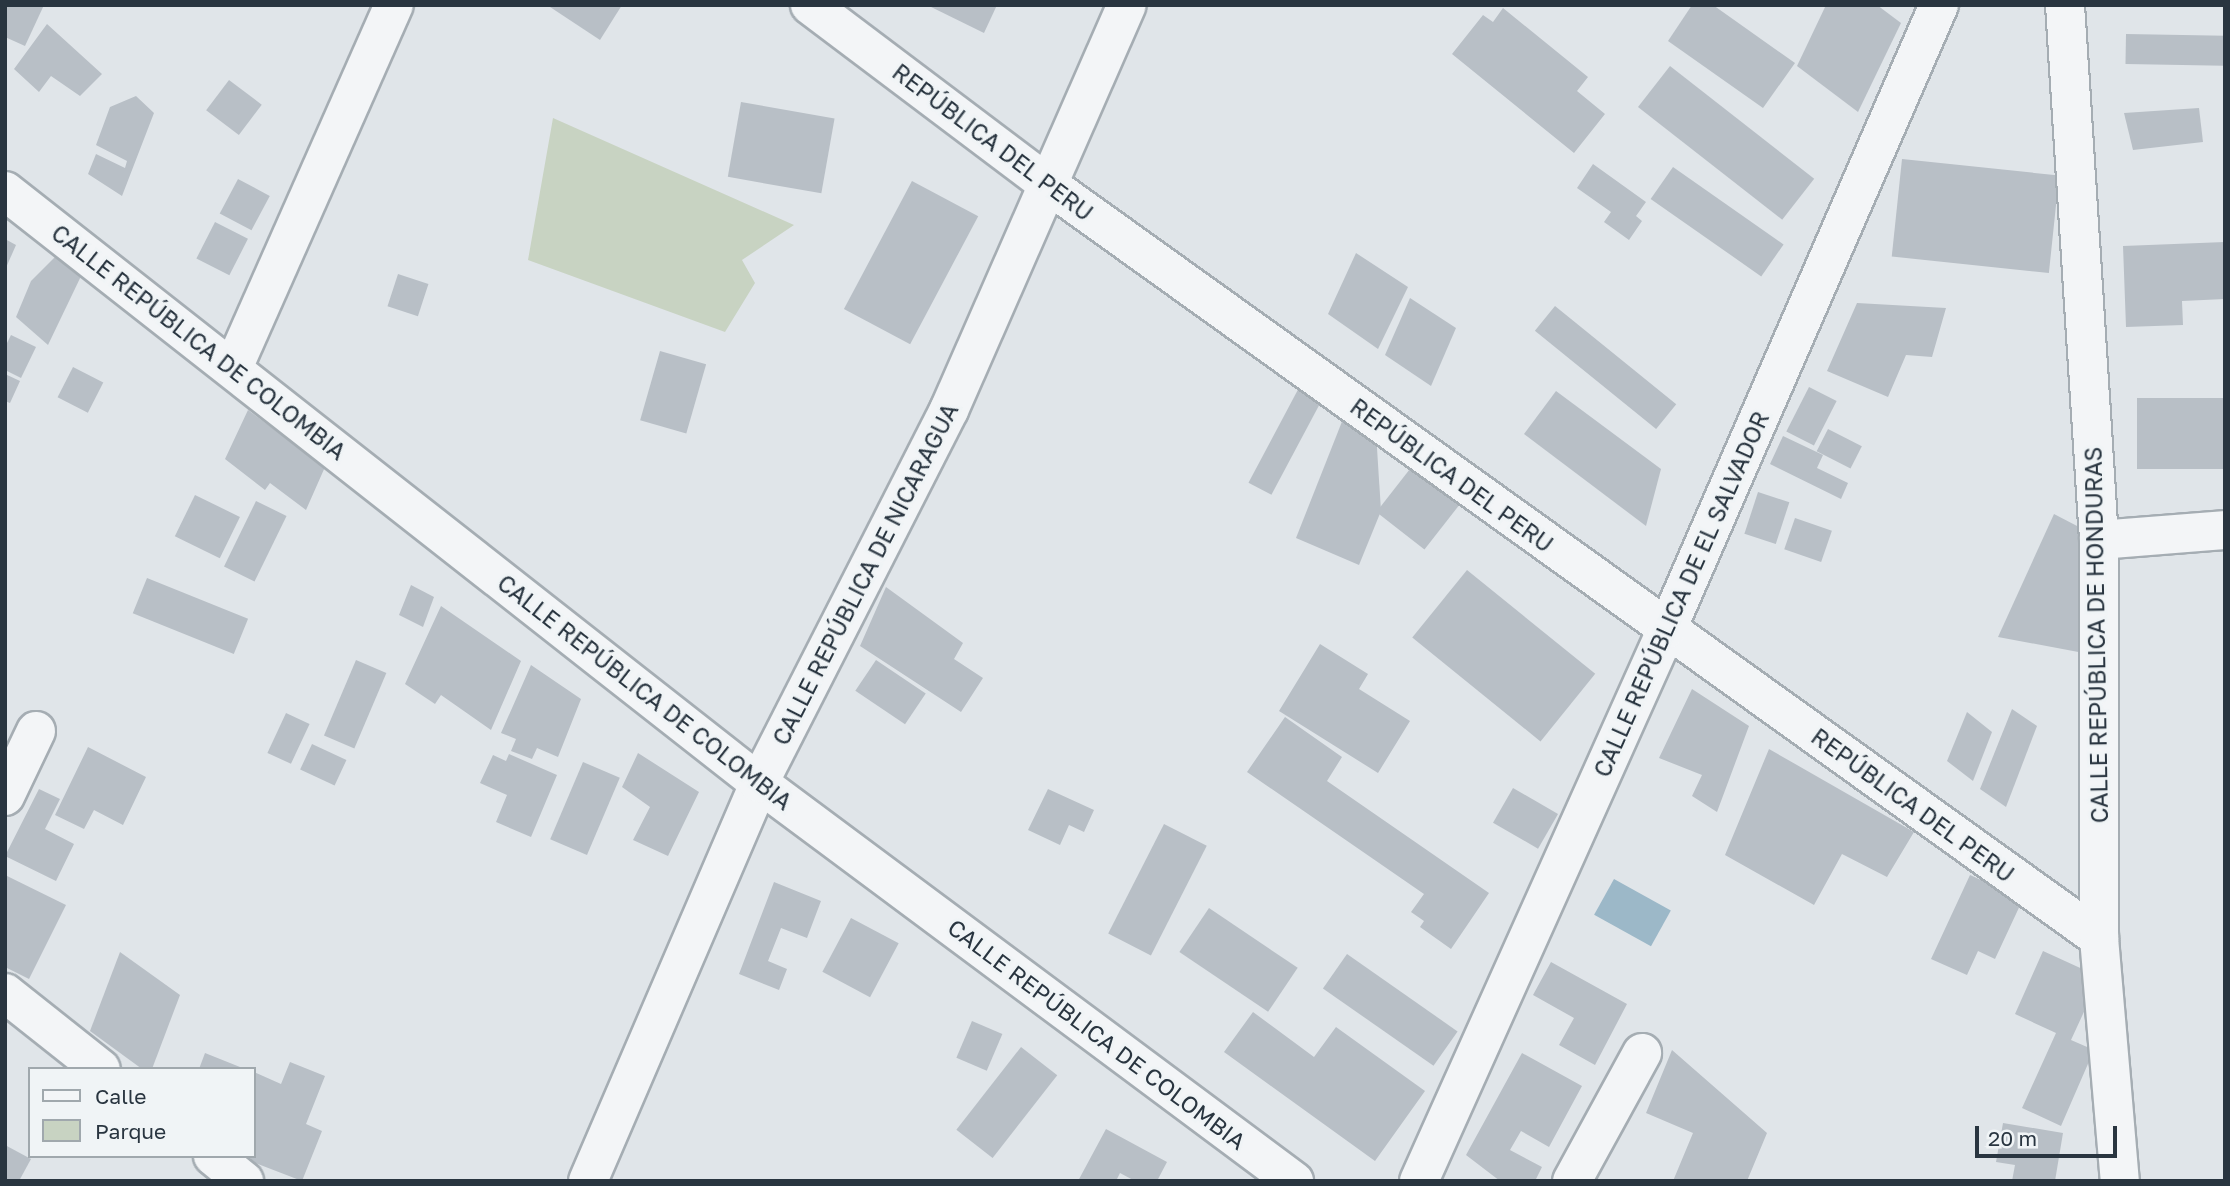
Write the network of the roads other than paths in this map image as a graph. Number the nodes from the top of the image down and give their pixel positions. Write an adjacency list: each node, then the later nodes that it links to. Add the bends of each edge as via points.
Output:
1 (394, 5): 8 (street)
2 (810, 5): 6 (street, REPÚBLICA DEL PERU)
3 (1127, 5): 6 (street, CALLE REPÚBLICA DE NICARAGUA)
4 (2065, 5): 10 (street, CALLE REPÚBLICA DE HONDURAS)
5 (1933, 8): 11 (street, CALLE REPÚBLICA DE EL SALVADOR)
6 (1046, 183): 11 (street, REPÚBLICA DEL PERU); 13 (street, CALLE REPÚBLICA DE NICARAGUA, via 949,410)
7 (5, 191): 8 (street, CALLE REPÚBLICA DE COLOMBIA)
8 (233, 368): 13 (street, CALLE REPÚBLICA DE COLOMBIA)
9 (2225, 530): 10 (street)
10 (2099, 540): 15 (street, CALLE REPÚBLICA DE HONDURAS)
11 (1667, 629): 15 (street, REPÚBLICA DEL PERU); 23 (street, CALLE REPÚBLICA DE EL SALVADOR)
12 (36, 731): 14 (street)
13 (759, 783): 21 (street, CALLE REPÚBLICA DE NICARAGUA); 22 (street, CALLE REPÚBLICA DE COLOMBIA)
14 (5, 796)
15 (2099, 938): 25 (street, CALLE REPÚBLICA DE HONDURAS)
16 (5, 993): 18 (street)
17 (1642, 1053): 24 (street)
18 (98, 1067)
19 (215, 1158): 20 (street)
20 (244, 1181)
21 (588, 1181)
22 (1294, 1181)
23 (1419, 1181)
24 (1572, 1181)
25 (2120, 1181)

